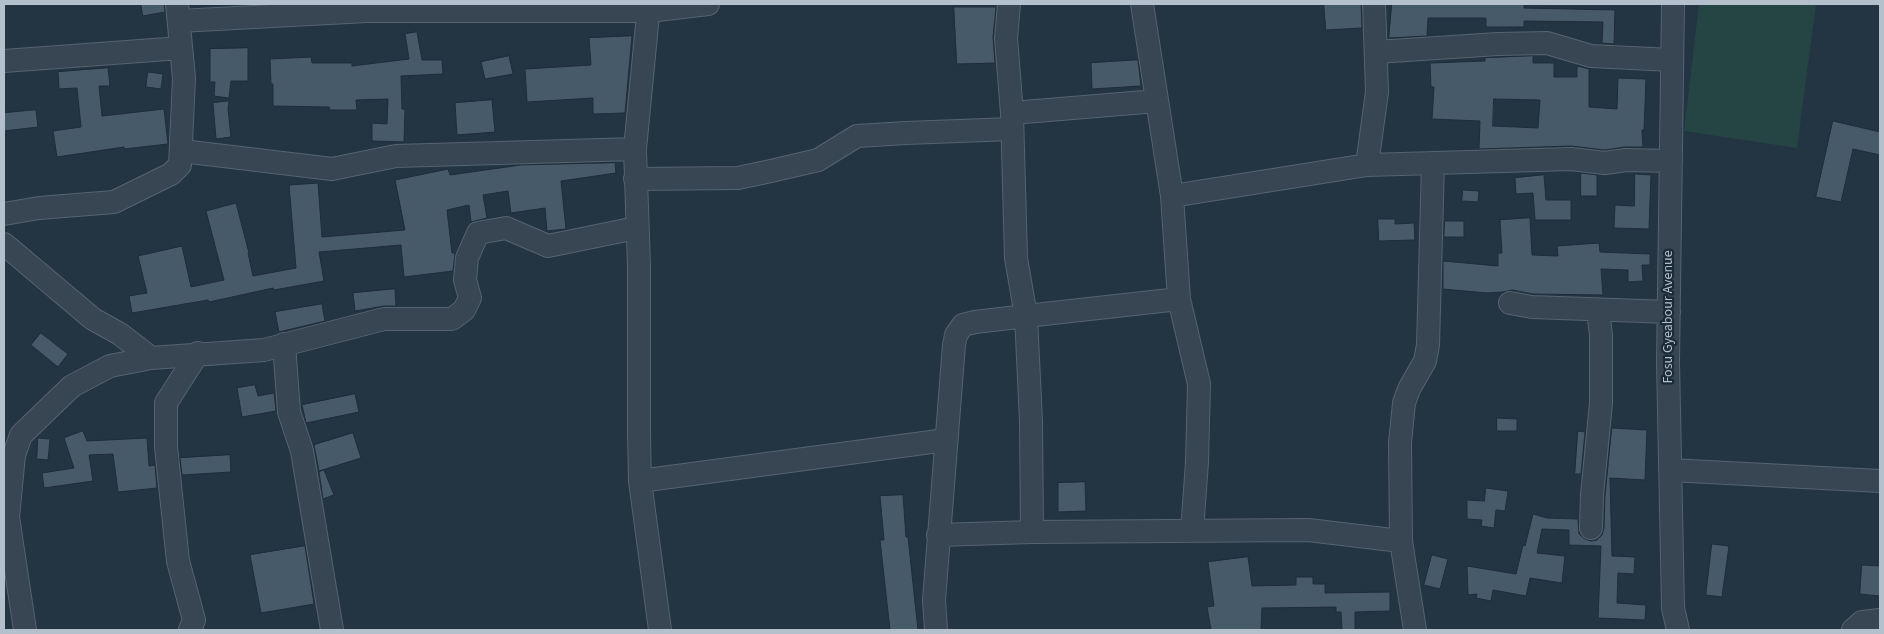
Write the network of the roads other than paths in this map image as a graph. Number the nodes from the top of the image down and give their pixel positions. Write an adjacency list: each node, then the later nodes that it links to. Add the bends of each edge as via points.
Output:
1 (708, 4): 6 (street)
2 (1009, 4): 15 (street, via 1006,38)
3 (1142, 4): 14 (street)
4 (1374, 4): 11 (street)
5 (1673, 4): 13 (street, Fosu Gyeabour Avenue)
6 (649, 7): 7 (street); 16 (street)
7 (470, 8): 8 (street)
8 (314, 9): 9 (street)
9 (178, 12): 10 (street)
10 (181, 48): 12 (street); 17 (street, via 184,78)
11 (1376, 52): 13 (street, via 1547,43 1590,56); 20 (street, via 1377,92)
12 (4, 60)
13 (1672, 60): 18 (street, Fosu Gyeabour Avenue)
14 (1157, 101): 15 (street); 22 (street)
15 (1012, 121): 21 (street, via 857,136 818,160 738,178); 30 (street, via 1016,258)
16 (634, 149): 17 (street, via 396,156 332,169); 21 (street)
17 (182, 151): 23 (street, via 180,164 171,174 114,202)
18 (1671, 161): 19 (street, via 1605,163 1570,159); 29 (street, Fosu Gyeabour Avenue)
19 (1433, 164): 20 (street); 45 (street, via 1428,345 1425,361 1409,389 1401,420)
20 (1367, 165): 22 (street)
21 (635, 179): 24 (street)
22 (1172, 196): 26 (street)
23 (4, 214)
24 (636, 228): 32 (street, via 548,246 506,228 478,233 467,258 465,280 470,298 464,310 452,319 384,319); 38 (street)
25 (4, 244): 31 (street, via 93,319)
26 (1179, 299): 30 (street); 42 (street, via 1199,384)
27 (1510, 302): 28 (street, via 1532,307)
28 (1598, 311): 29 (street); 41 (street, via 1601,403)
29 (1669, 312): 37 (street, Fosu Gyeabour Avenue)
30 (1026, 316): 36 (street, via 963,325 956,335); 43 (street)
31 (120, 334): 34 (street); 35 (street)
32 (284, 344): 33 (street, via 264,350); 49 (street, via 289,412 302,451)
33 (198, 353): 34 (street); 48 (street, via 166,403 166,447 178,561 194,620)
34 (151, 358): 35 (street)
35 (110, 366): 40 (street, via 72,386 21,435 14,454)
36 (946, 440): 38 (street); 44 (street)
37 (1670, 470): 39 (street); 53 (street, Fosu Gyeabour Avenue, via 1673,608)
38 (640, 481): 50 (street)
39 (1880, 481)
40 (6, 518): 47 (street)
41 (1591, 528)
42 (1192, 531): 43 (street); 45 (street, via 1308,530)
43 (1032, 532): 44 (street)
44 (938, 535): 51 (street, via 934,600)
45 (1402, 541): 52 (street)
46 (1880, 620): 54 (street, via 1862,622)
47 (25, 630)
48 (190, 630)
49 (332, 630)
50 (660, 630)
51 (936, 630)
52 (1415, 630)
53 (1678, 630)
54 (1853, 630)

